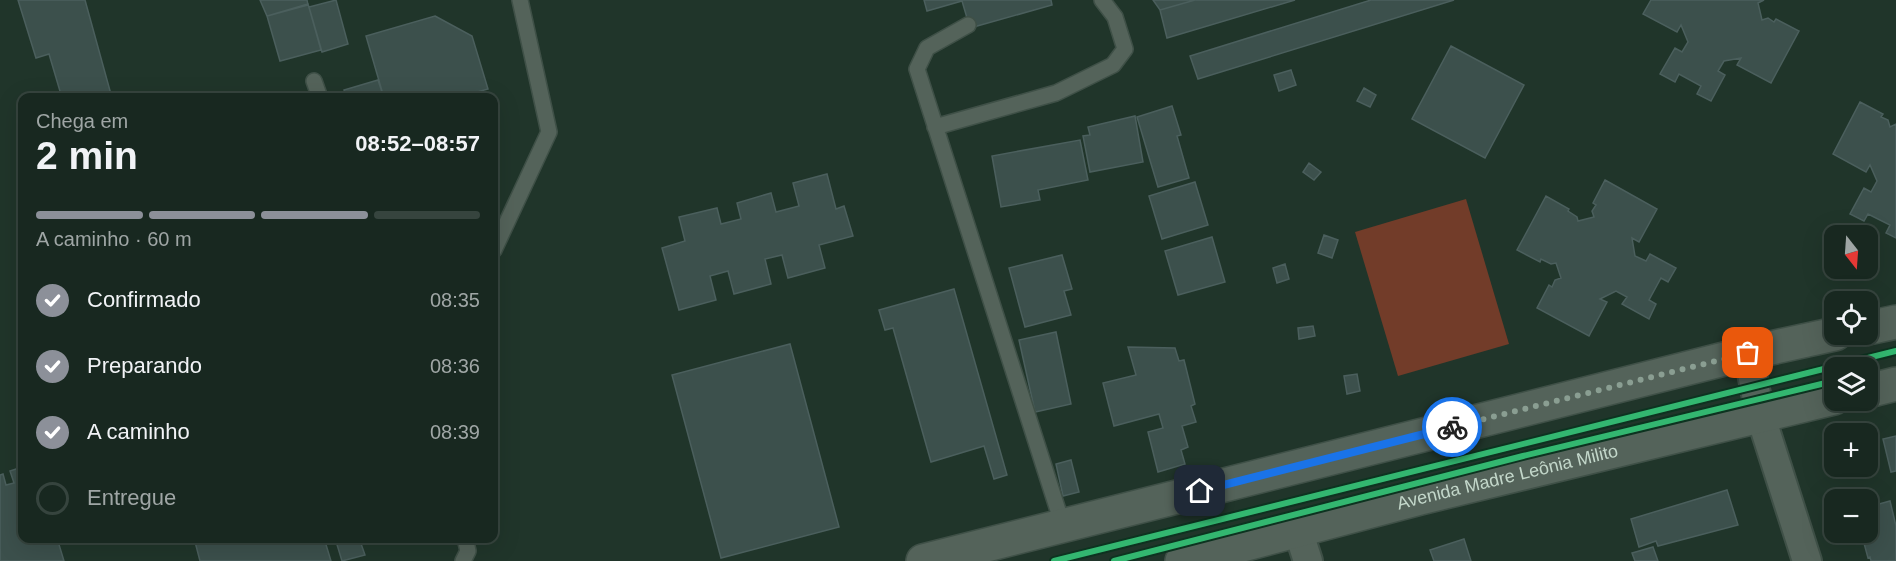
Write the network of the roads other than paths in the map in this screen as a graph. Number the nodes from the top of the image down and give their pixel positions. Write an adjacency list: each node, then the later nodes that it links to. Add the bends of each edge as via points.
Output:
1 (520, 0): 7 (lane, via 549,132)
2 (1102, 0): 6 (lane, via 1115,17 1125,49 1113,65 1056,93)
3 (968, 25): 6 (lane, via 927,48 917,69)
4 (314, 81): 5 (lane)
5 (318, 93)
6 (935, 127): 16 (lane)
7 (498, 241)
8 (1896, 322): 9 (main road)
9 (1878, 326)
10 (1824, 336): 11 (main road)
11 (1748, 353): 15 (street); 16 (main road)
12 (1896, 384): 13 (main road)
13 (1878, 388)
14 (1824, 400): 15 (main road, Avenida Madre Leônia Milito)
15 (1760, 414): 17 (main road, Avenida Madre Leônia Milito); 23 (street)
16 (1063, 526): 20 (main road)
17 (1298, 530): 21 (main road, Avenida Madre Leônia Milito); 22 (street)
18 (466, 543): 19 (lane, via 468,551)
19 (463, 561)
20 (923, 561)
21 (1182, 561)
22 (1308, 561)
23 (1807, 561)

